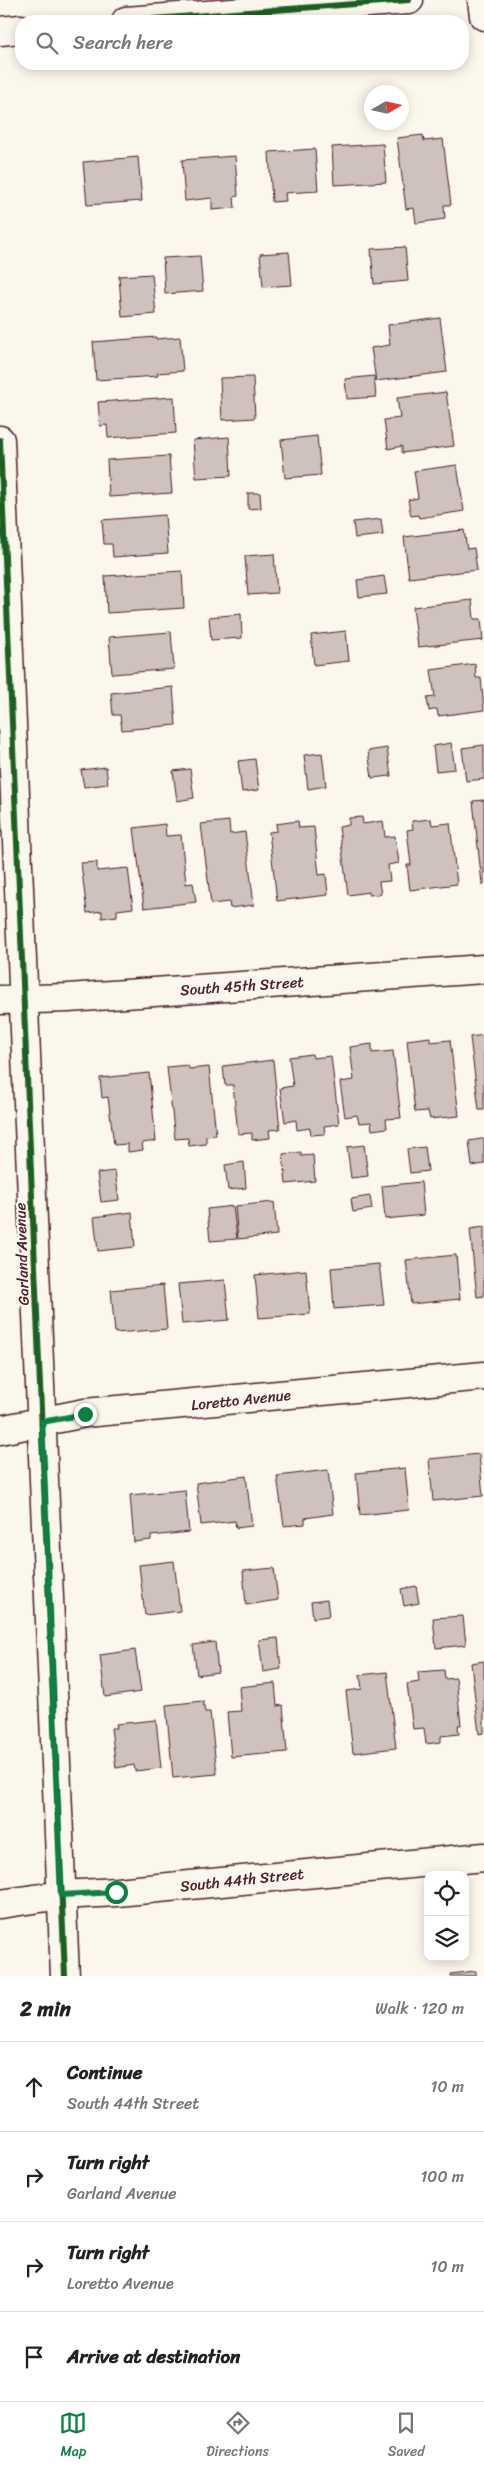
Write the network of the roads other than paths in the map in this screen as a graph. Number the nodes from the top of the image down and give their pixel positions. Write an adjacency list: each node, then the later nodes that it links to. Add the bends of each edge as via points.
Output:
1 (409, 0): 3 (street)
2 (482, 0): 4 (street)
3 (207, 15)
4 (484, 16)
5 (15, 30): 6 (street)
6 (0, 31)
7 (0, 440): 9 (street, Garland Avenue)
8 (484, 968): 9 (street, South 45th Street, via 68,998)
9 (12, 999): 11 (street, Garland Avenue)
10 (484, 1376): 11 (street, Loretto Avenue, via 85,1414)
11 (42, 1422): 12 (street, Loretto Avenue); 14 (street, Garland Avenue)
12 (0, 1430)
13 (484, 1857): 14 (street, South 44th Street)
14 (61, 1895): 15 (street, South 44th Street); 16 (street, Garland Avenue)
15 (0, 1904)
16 (65, 1976)

